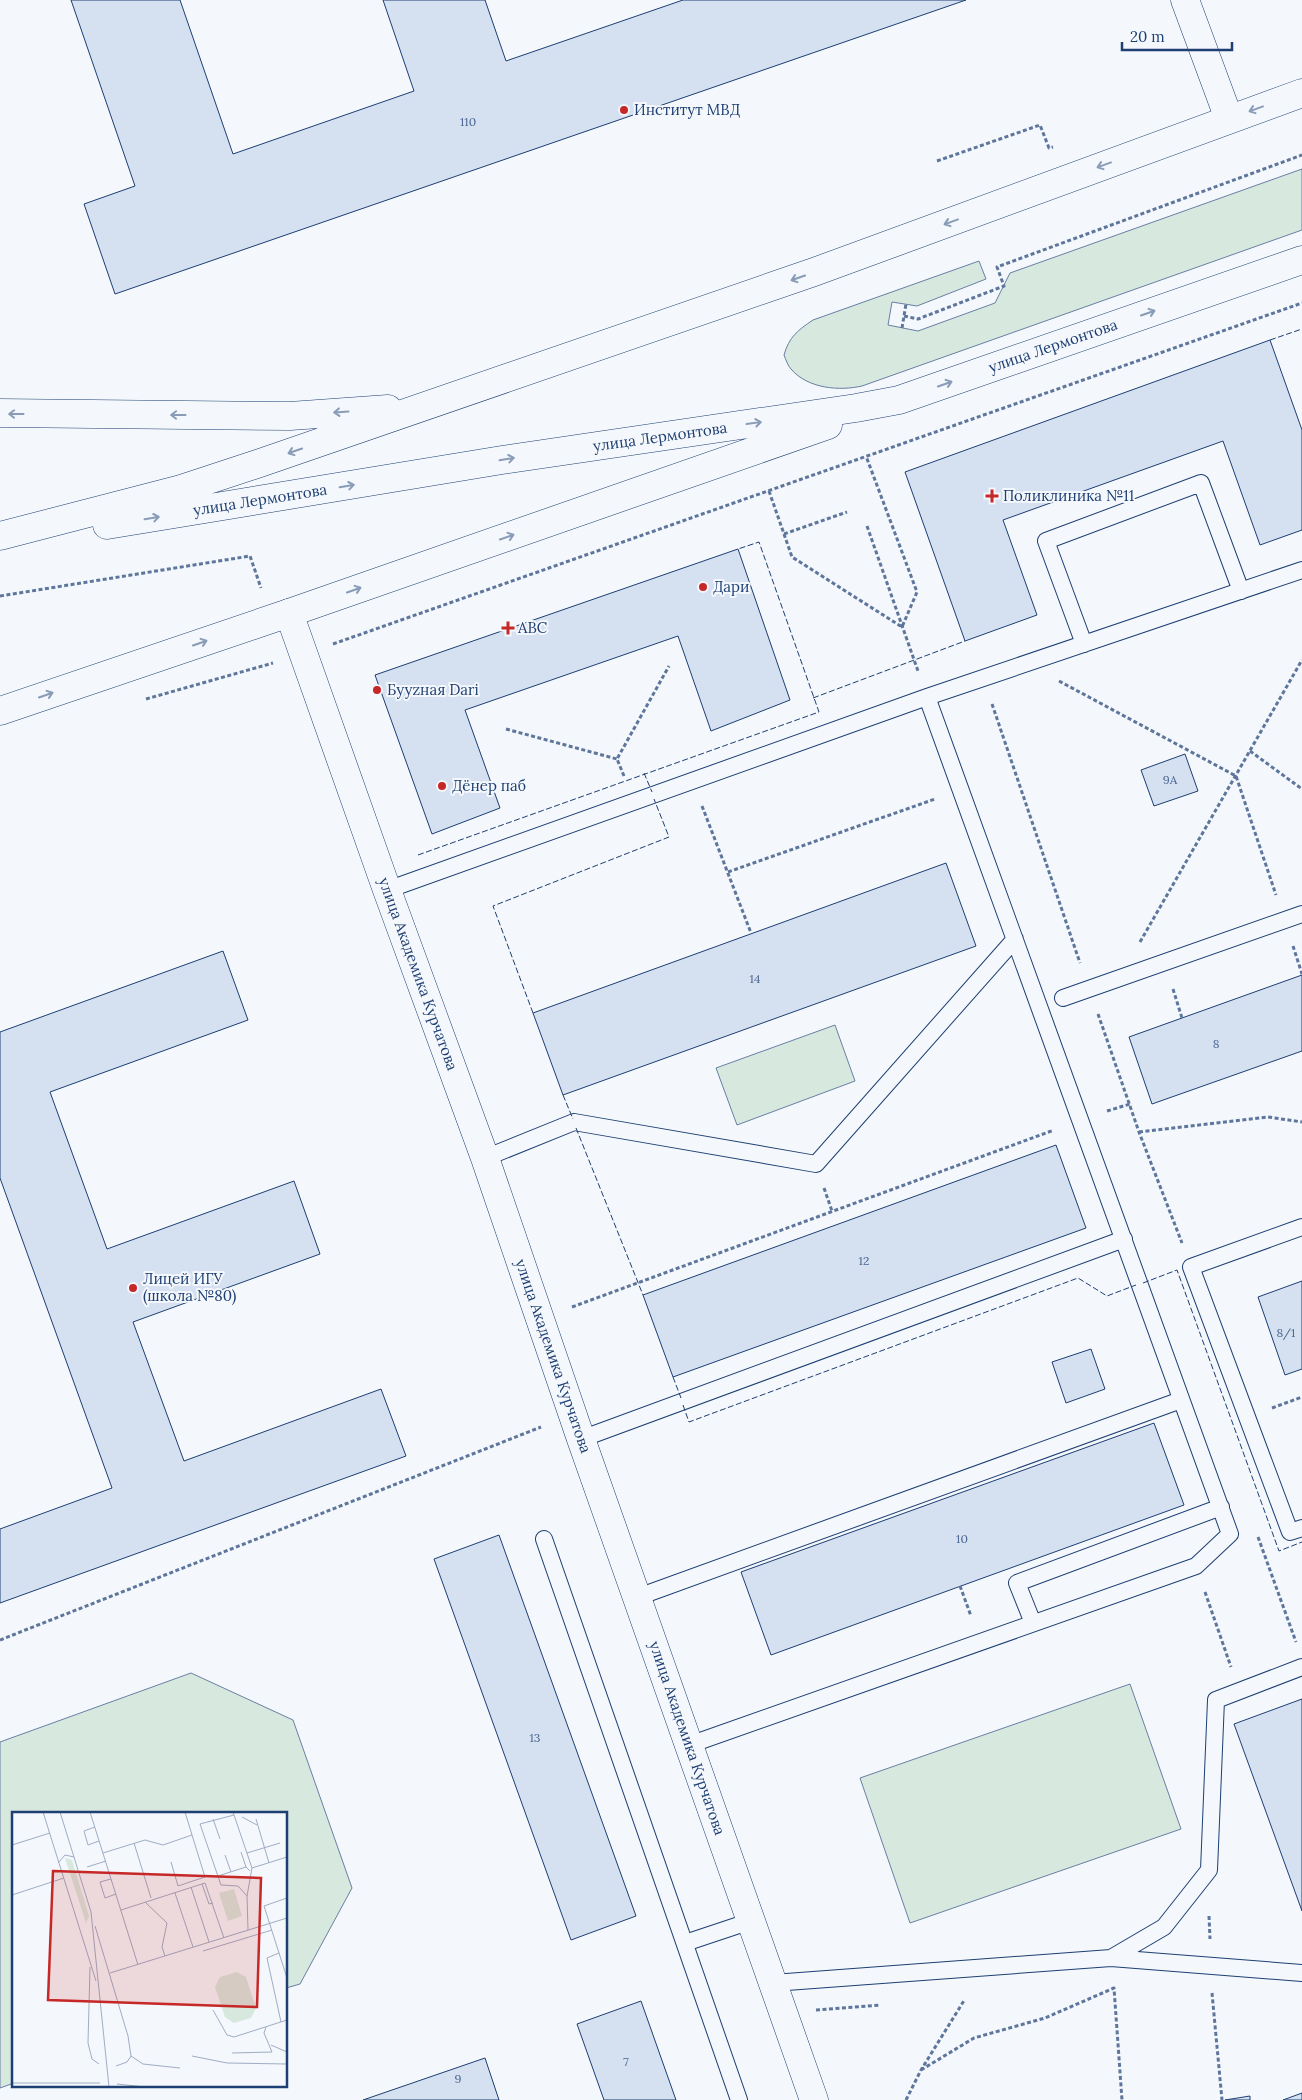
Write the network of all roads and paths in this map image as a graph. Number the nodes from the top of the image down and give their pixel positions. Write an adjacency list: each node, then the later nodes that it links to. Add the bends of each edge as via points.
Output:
1 (1185, 0): 3 (main road)
2 (1302, 93): 3 (main road, улица Лермонтова, one-way to 3)
3 (1229, 119): 13 (main road, улица Лермонтова, one-way to 13, via 814,272)
4 (1059, 145): 6 (path, via 1050,148 1040,125)
5 (1302, 155): 10 (path, via 997,266 1004,286 918,319)
6 (937, 161)
7 (1302, 260): 12 (main road, улица Лермонтова, one-way to 7)
8 (1302, 303): 15 (path)
9 (906, 304): 10 (path)
10 (904, 316): 11 (path)
11 (902, 328)
12 (899, 400): 21 (main road, улица Лермонтова, one-way to 12, via 502,460); 25 (main road, one-way to 12)
13 (424, 407): 14 (main road, one-way to 14, via 290,416); 20 (main road, улица Лермонтова, one-way to 20, via 181,489)
14 (0, 413)
15 (866, 456): 16 (path); 26 (path, via 917,592)
16 (769, 491): 19 (path); 28 (path)
17 (847, 512): 19 (path)
18 (867, 526): 26 (path)
19 (784, 534): 26 (path, via 792,557)
20 (0, 536)
21 (0, 542)
22 (1302, 570): 23 (lane)
23 (1241, 591): 27 (lane); 27 (lane, via 1201,483 1046,541)
24 (0, 596): 25 (path, via 250,556)
25 (281, 616): 28 (main road, улица Академика Курчатова); 35 (main road, one-way to 25)
26 (902, 627): 33 (path)
27 (1084, 644): 31 (lane)
28 (304, 654): 34 (path); 45 (main road, улица Академика Курчатова)
29 (1302, 660): 37 (path)
30 (669, 666): 38 (path)
31 (983, 678): 33 (lane); 52 (path)
32 (1054, 679): 39 (path)
33 (927, 697): 41 (lane); 43 (lane)
34 (143, 700)
35 (0, 711)
36 (506, 730): 38 (path)
37 (1250, 751): 39 (path); 42 (path)
38 (617, 759): 40 (path)
39 (1236, 776): 47 (path); 51 (path)
40 (625, 780)
41 (693, 782): 44 (path); 45 (lane)
42 (1302, 789)
43 (961, 790): 44 (path); 49 (lane)
44 (728, 872): 48 (path)
45 (387, 890): 59 (main road, улица Академика Курчатова)
46 (1302, 914): 47 (lane)
47 (1284, 920): 50 (path); 51 (lane)
48 (752, 934)
49 (1015, 939): 56 (lane); 59 (lane, via 816,1164 574,1122)
50 (1302, 974)
51 (1118, 979): 52 (lane)
52 (1089, 989): 53 (lane); 54 (path)
53 (1062, 998)
54 (1130, 1104): 55 (path); 58 (path)
55 (1102, 1112)
56 (1080, 1120): 61 (lane); 63 (path)
57 (1302, 1122): 58 (path, via 1268,1117)
58 (1139, 1132): 62 (path)
59 (485, 1158): 65 (main road, улица Академика Курчатова)
60 (1302, 1227): 62 (lane)
61 (1124, 1239): 64 (lane); 65 (lane)
62 (1191, 1266): 67 (lane, via 1290,1532)
63 (564, 1310)
64 (1181, 1400): 66 (lane); 70 (lane)
65 (577, 1427): 70 (main road, улица Академика Курчатова); 73 (path)
66 (1220, 1507): 72 (lane, via 1230,1534 1196,1566); 72 (lane, via 1017,1583)
67 (1302, 1528)
68 (1256, 1534): 74 (path)
69 (544, 1539): 79 (lane)
70 (638, 1597): 77 (main road, улица Академика Курчатова)
71 (1214, 1616): 76 (path)
72 (1033, 1623): 77 (lane)
73 (0, 1640)
74 (1299, 1650)
75 (1302, 1667): 76 (lane)
76 (1239, 1691): 80 (lane, via 1216,1700 1209,1870 1164,1927)
77 (689, 1745): 78 (main road, улица Академика Курчатова)
78 (751, 1921): 79 (lane); 83 (main road, улица Академика Курчатова)
79 (685, 1943): 95 (lane)
80 (1111, 1958): 81 (lane); 83 (lane)
81 (1210, 1966): 82 (lane); 87 (path)
82 (1302, 1973)
83 (773, 1983): 96 (main road, улица Академика Курчатова)
84 (1114, 1988): 85 (path); 94 (path, via 1045,2018 974,2038); 98 (path)
85 (1096, 1989)
86 (1202, 1993): 87 (path)
87 (1212, 1994): 88 (path); 99 (path)
88 (1222, 1994)
89 (974, 1998): 90 (path)
90 (965, 1999): 91 (path); 94 (path)
91 (955, 2000)
92 (888, 2005): 93 (path)
93 (812, 2011)
94 (921, 2070): 97 (path)
95 (739, 2100)
96 (814, 2100)
97 (906, 2100)
98 (1122, 2100)
99 (1222, 2100)

